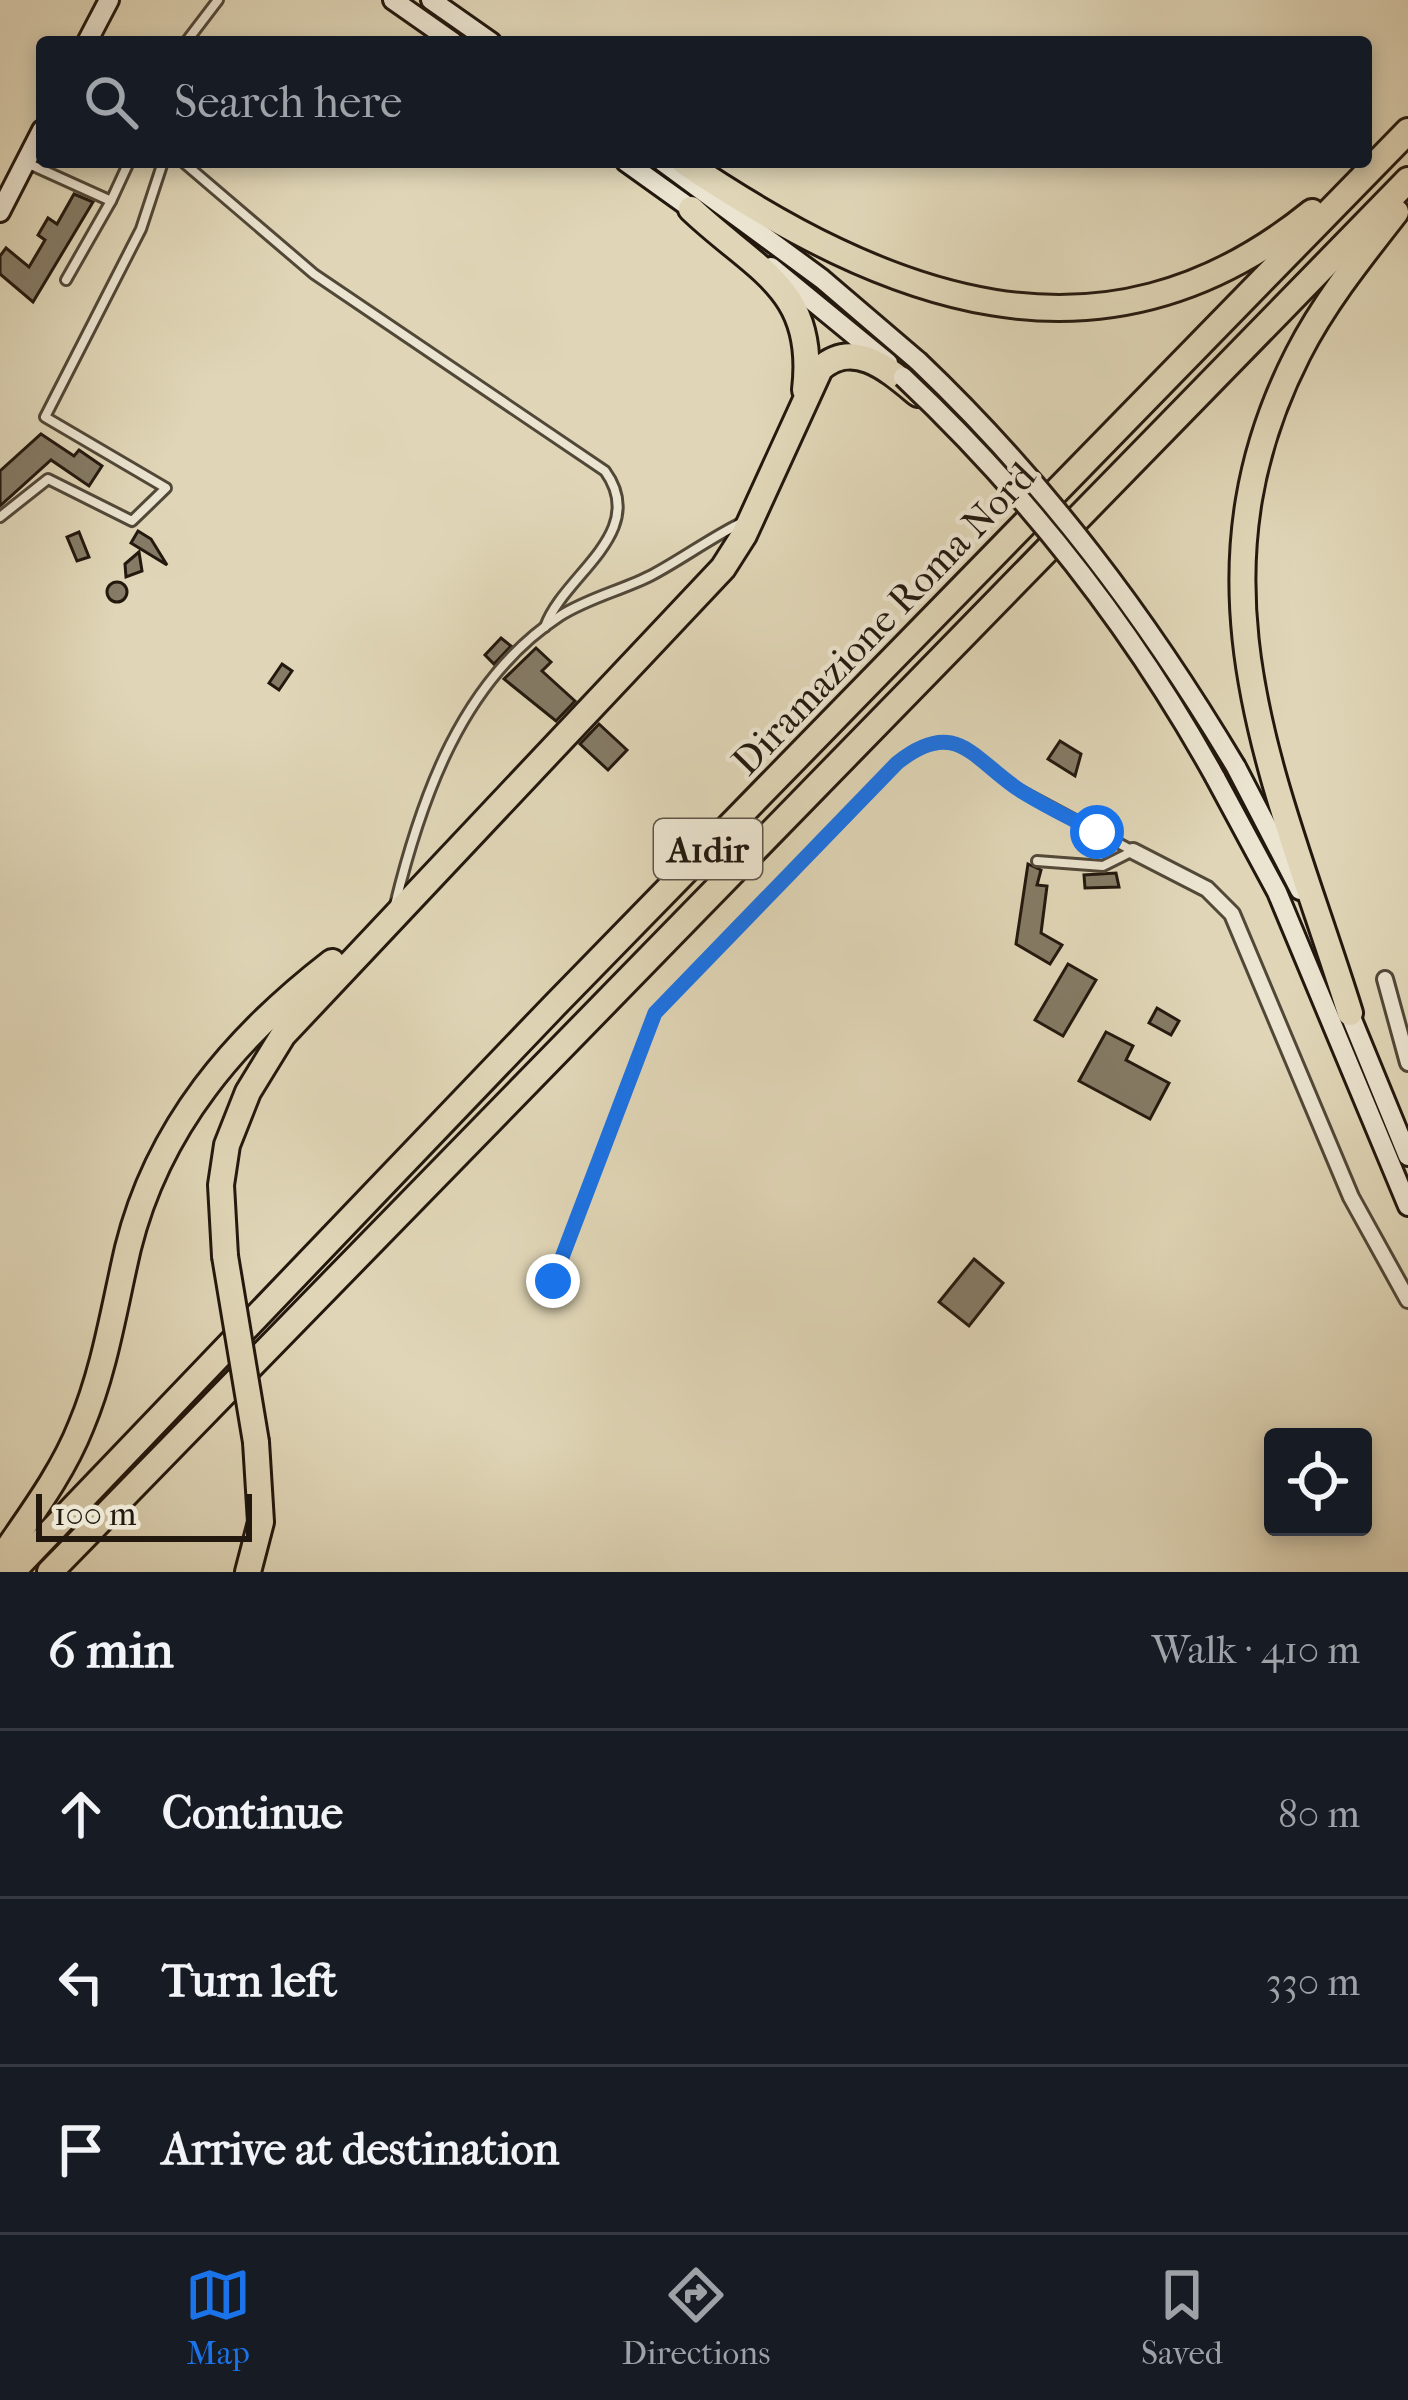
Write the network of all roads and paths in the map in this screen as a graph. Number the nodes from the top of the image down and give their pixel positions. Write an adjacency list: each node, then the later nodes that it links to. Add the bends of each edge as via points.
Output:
1 (109, 0): 5 (main road)
2 (218, 0): 6 (lane)
3 (393, 0): 7 (main road)
4 (431, 0): 8 (main road)
5 (90, 36)
6 (191, 36)
7 (444, 36)
8 (482, 36)
9 (1407, 132): 11 (highway); 22 (highway, Diramazione Roma Nord / A1dir)
10 (36, 142): 12 (main road)
11 (1372, 161)
12 (26, 162): 13 (lane); 28 (main road)
13 (36, 167)
14 (39, 168): 26 (lane)
15 (126, 168): 26 (lane)
16 (161, 168): 32 (lane, via 141,229 45,417 166,488 132,521 48,479)
17 (190, 168): 34 (lane, via 314,274 605,471 617,497 616,524)
18 (634, 168): 27 (main road)
19 (671, 168): 41 (main road, bridge, via 918,361 1082,536 1236,767 1297,883)
20 (693, 168): 21 (highway, via 797,234 894,278 972,301 1066,308 1157,292 1223,269 1296,225)
21 (1364, 168)
22 (1372, 168)
23 (1372, 168): 48 (highway, Diramazione Roma Nord / A1dir)
24 (1408, 180): 49 (highway, Diramazione Roma Nord / A1dir)
25 (1408, 197): 41 (highway, via 1325,306 1287,376 1260,460 1243,554 1252,699 1287,832)
26 (111, 201): 29 (lane)
27 (691, 208): 30 (highway, via 796,305 807,341); 31 (main road, bridge, via 809,296)
28 (0, 212)
29 (67, 280)
30 (805, 392): 31 (highway, via 827,362 852,355 886,369); 33 (highway)
31 (943, 414): 44 (main road, bridge, via 1114,614 1215,777 1277,892)
32 (0, 517)
33 (752, 518): 34 (lane); 38 (highway, via 720,572)
34 (545, 627): 38 (lane, via 455,731)
35 (1021, 791): 36 (lane); 46 (path, via 959,744 908,755 655,1013)
36 (1133, 851): 37 (lane, via 1103,866); 45 (street, via 1207,890 1232,914 1351,1197)
37 (1037, 861)
38 (392, 918): 47 (highway, via 274,1009 185,1112 142,1202 76,1438); 50 (highway, bridge, via 289,1027 239,1111 221,1186 224,1256 256,1442 261,1522)
39 (1385, 979): 40 (street)
40 (1400, 1003): 42 (street)
41 (1350, 1013): 43 (main road)
42 (1408, 1063)
43 (1408, 1156)
44 (1408, 1206)
45 (1408, 1300)
46 (550, 1301)
47 (0, 1560)
48 (12, 1572)
49 (50, 1572)
50 (248, 1572)

